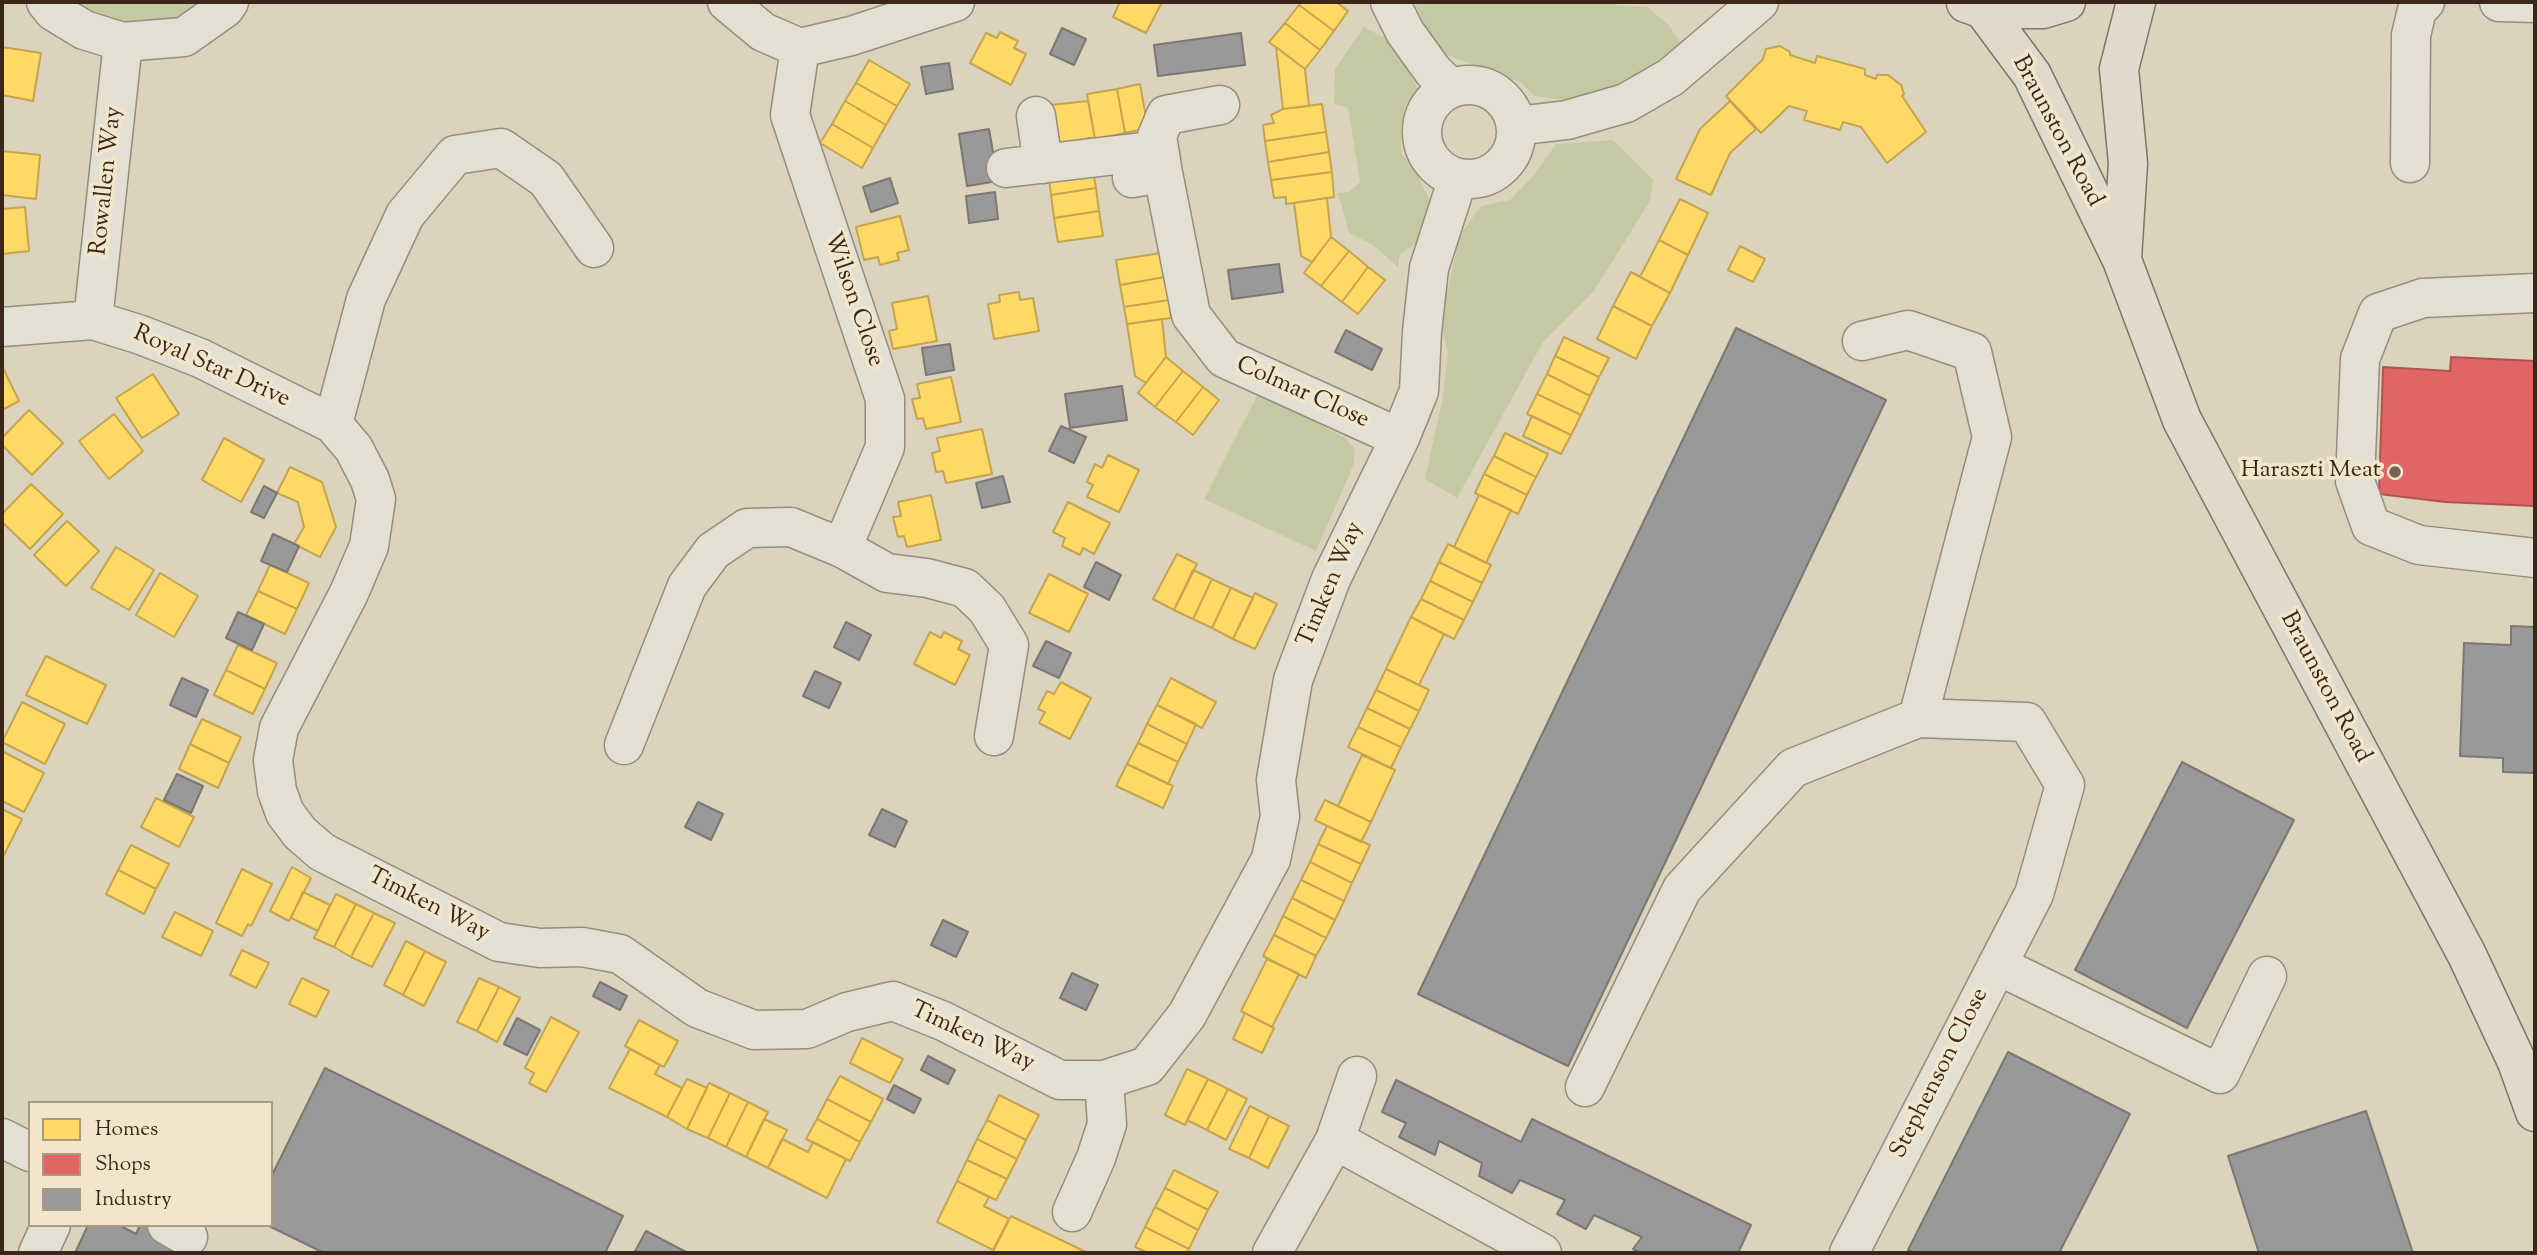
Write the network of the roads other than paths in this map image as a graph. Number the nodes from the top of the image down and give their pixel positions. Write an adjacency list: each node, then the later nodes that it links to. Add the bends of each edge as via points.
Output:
1 (46, 2): 13 (street, via 84,30)
2 (229, 2): 13 (street, via 184,37)
3 (727, 2): 14 (street, via 763,32)
4 (955, 2): 14 (street)
5 (1390, 2): 15 (street, via 1405,32)
6 (1759, 2): 18 (street, via 1671,77 1626,103 1567,120)
7 (2066, 2): 12 (highway, via 2043,9)
8 (2136, 2): 25 (highway, Braunston Road, via 2119,69 2128,163)
9 (2425, 2): 19 (street, via 2417,9 2411,35)
10 (2500, 2): 11 (street)
11 (2535, 3)
12 (1972, 5): 25 (highway, Braunston Road, via 2032,75)
13 (123, 42): 27 (street, Rowallen Way)
14 (800, 48): 32 (street, Wilson Close, via 790,115 885,398 885,447)
15 (1450, 88): 18 (street, via 1480,86 1502,97 1512,110); 23 (street, via 1426,110 1421,134 1431,160)
16 (1220, 106): 21 (street, via 1166,115)
17 (1036, 116): 20 (street)
18 (1516, 127): 23 (street, via 1506,162 1493,173)
19 (2410, 163)
20 (1043, 164): 21 (street); 22 (street)
21 (1151, 167): 31 (street, Colmar Close, via 1191,315 1224,358)
22 (1006, 168)
23 (1458, 178): 31 (street, Timken Way, via 1429,268 1419,391)
24 (594, 248): 30 (street, via 546,179 501,148 455,155 405,215 366,299)
25 (2122, 261): 42 (highway, Braunston Road, via 2182,420 2467,955)
26 (2535, 293): 33 (street, via 2423,298 2378,313 2360,359 2355,481 2371,526 2419,545)
27 (93, 320): 28 (street, Royal Star Drive); 30 (street, Royal Star Drive, via 200,358)
28 (2, 327)
29 (1862, 341): 34 (street, via 1908,330 1972,352 1992,437)
30 (333, 424): 40 (street, Timken Way, via 354,449 370,480 376,499 375,519 349,593 279,728 273,760 285,813 322,852 499,942 620,954 697,1008 754,1030 807,1029 847,1012 893,1001 1060,1080)
31 (1400, 438): 40 (street, Timken Way, via 1331,579 1293,680 1276,779 1280,816 1271,859 1187,1015 1147,1066)
32 (842, 548): 35 (street, via 887,573 965,587 987,609 1009,645); 36 (street, via 791,527 747,528 713,551 687,586)
33 (2535, 558)
34 (1918, 718): 37 (street, Stephenson Close, via 2027,722 2065,785 2034,894); 41 (street, via 1793,768 1682,889)
35 (994, 736)
36 (624, 745)
37 (1997, 965): 38 (street, via 2220,1074); 51 (street, Stephenson Close)
38 (2267, 976)
39 (1357, 1076): 44 (street)
40 (1104, 1080): 46 (street, via 1107,1124)
41 (1585, 1087)
42 (2535, 1112)
43 (2, 1138): 45 (street)
44 (1335, 1140): 49 (street); 50 (street)
45 (28, 1151)
46 (1072, 1212)
47 (50, 1227): 48 (street)
48 (38, 1253)
49 (1272, 1253)
50 (1542, 1253)
51 (1849, 1253)

